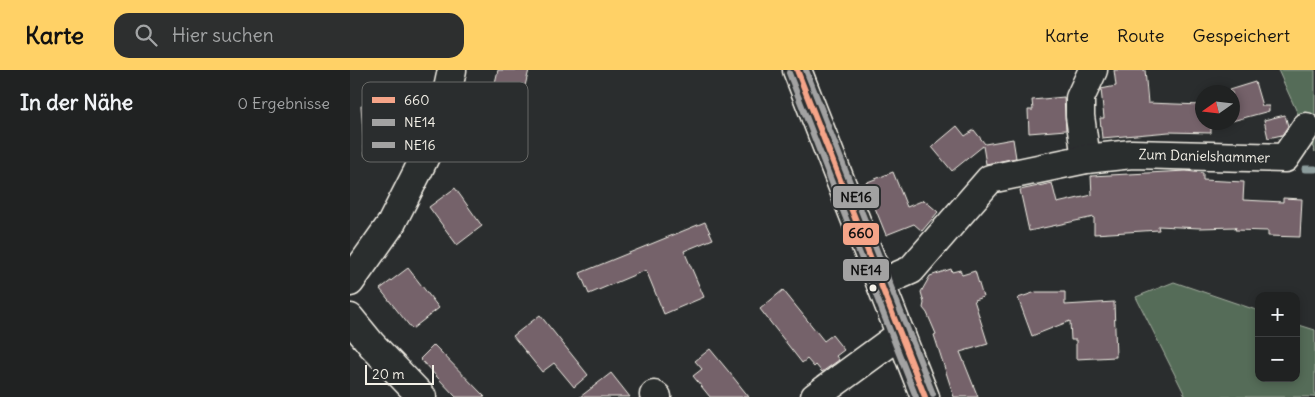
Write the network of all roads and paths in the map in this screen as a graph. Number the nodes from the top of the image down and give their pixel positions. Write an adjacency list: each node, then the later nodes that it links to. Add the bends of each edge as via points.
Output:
1 (797, 70): 7 (street)
2 (1093, 70): 4 (street, via 1080,98)
3 (1306, 127): 4 (street, Zum Danielshammer, via 1285,158 1132,154)
4 (1086, 159): 7 (street, Zum Danielshammer, via 990,179 911,270)
5 (422, 162): 6 (street, via 391,224)
6 (350, 282)
7 (880, 283): 9 (street)
8 (350, 318): 10 (street)
9 (901, 334): 11 (street); 12 (street)
10 (422, 397)
11 (814, 397)
12 (925, 397)

